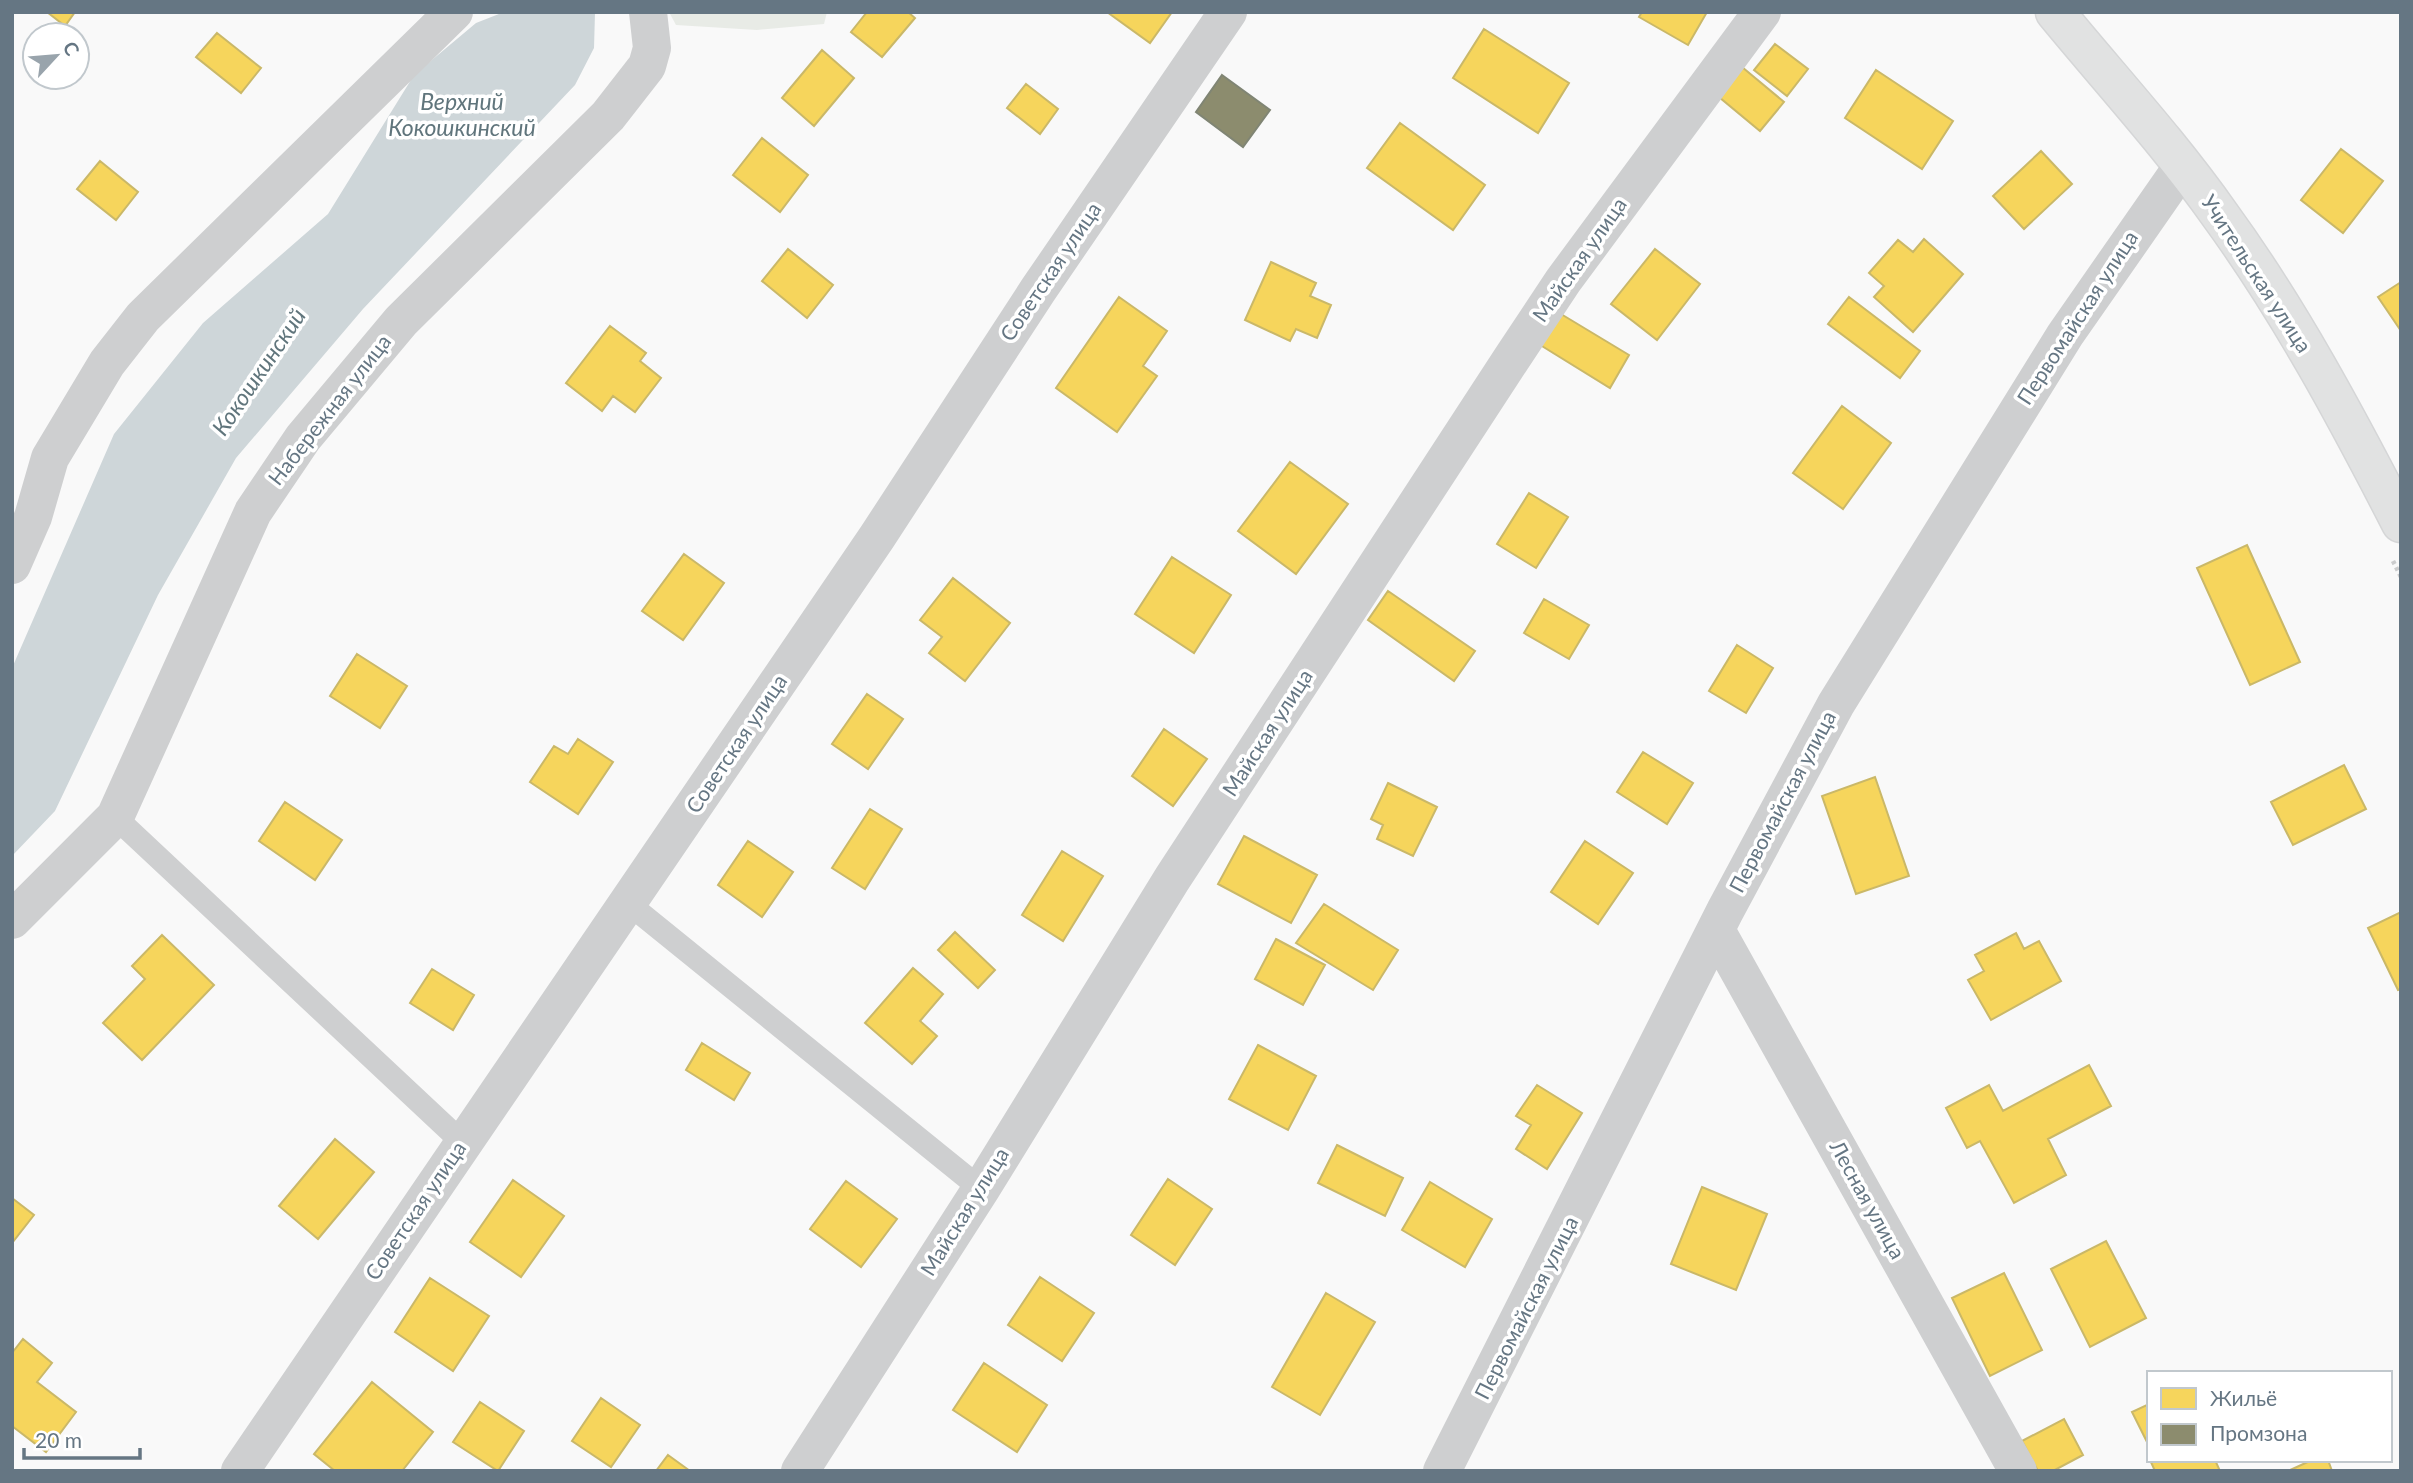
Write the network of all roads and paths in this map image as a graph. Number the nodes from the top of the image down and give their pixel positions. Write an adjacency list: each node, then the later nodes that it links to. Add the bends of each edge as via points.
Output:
1 (454, 12): 8 (street, via 143,317 107,363 50,458 33,517)
2 (648, 12): 9 (street, Набережная улица, via 652,48 648,66 608,116 401,321 310,428 279,472 248,521)
3 (1228, 12): 10 (street, Советская улица)
4 (1762, 12): 14 (street, Майская улица, via 1534,325 1172,879)
5 (2055, 12): 6 (street, Учительская улица)
6 (2182, 167): 7 (street, Учительская улица, via 2255,267 2319,372); 12 (street, Первомайская улица, via 2064,335 1836,704)
7 (2401, 523)
8 (12, 565)
9 (115, 817): 11 (street, Набережная улица); 13 (lane)
10 (629, 904): 13 (street, Советская улица); 14 (lane)
11 (12, 920)
12 (1716, 930): 17 (street, Первомайская улица); 18 (street, Лесная улица)
13 (463, 1143): 15 (street, Советская улица)
14 (981, 1189): 16 (street, Майская улица)
15 (240, 1471)
16 (800, 1471)
17 (1442, 1471)
18 (2018, 1471)

